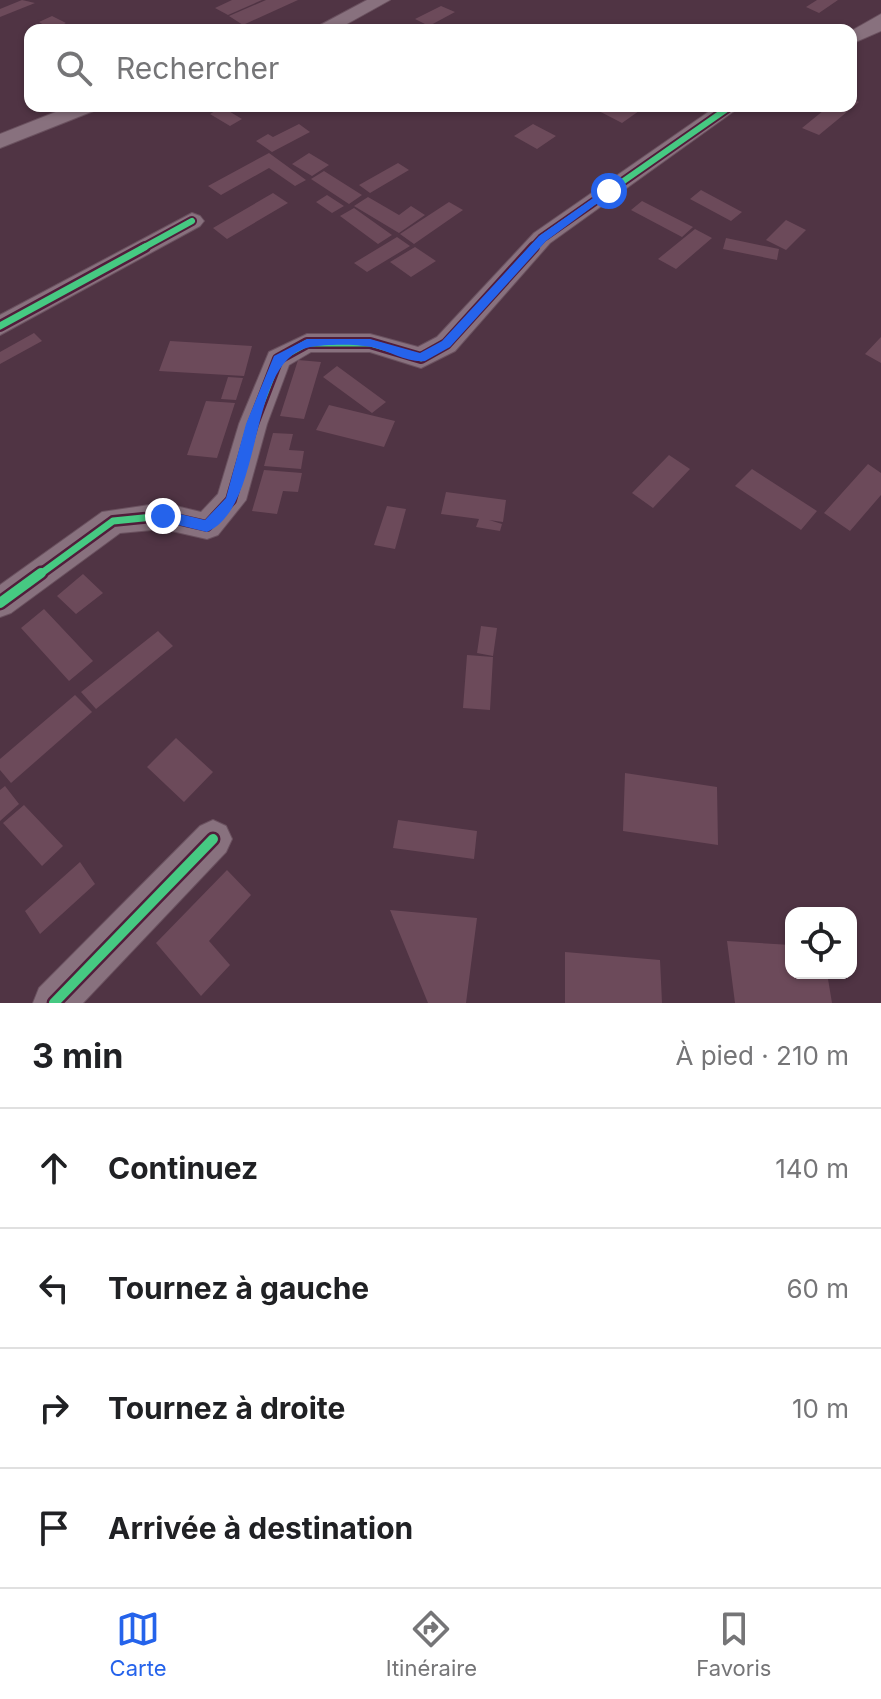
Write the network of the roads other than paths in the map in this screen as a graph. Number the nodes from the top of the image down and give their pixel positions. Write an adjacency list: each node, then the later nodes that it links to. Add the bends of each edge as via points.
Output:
1 (381, 0): 3 (street)
2 (881, 20): 4 (street)
3 (333, 24)
4 (857, 35)
5 (74, 112): 7 (street)
6 (722, 112): 10 (street, via 542,238 446,344 421,358 370,343 307,343 278,359 231,500 207,526 163,516 113,521)
7 (0, 142)
8 (192, 221): 9 (street)
9 (0, 326)
10 (0, 603)
11 (213, 839): 12 (street)
12 (54, 1003)

